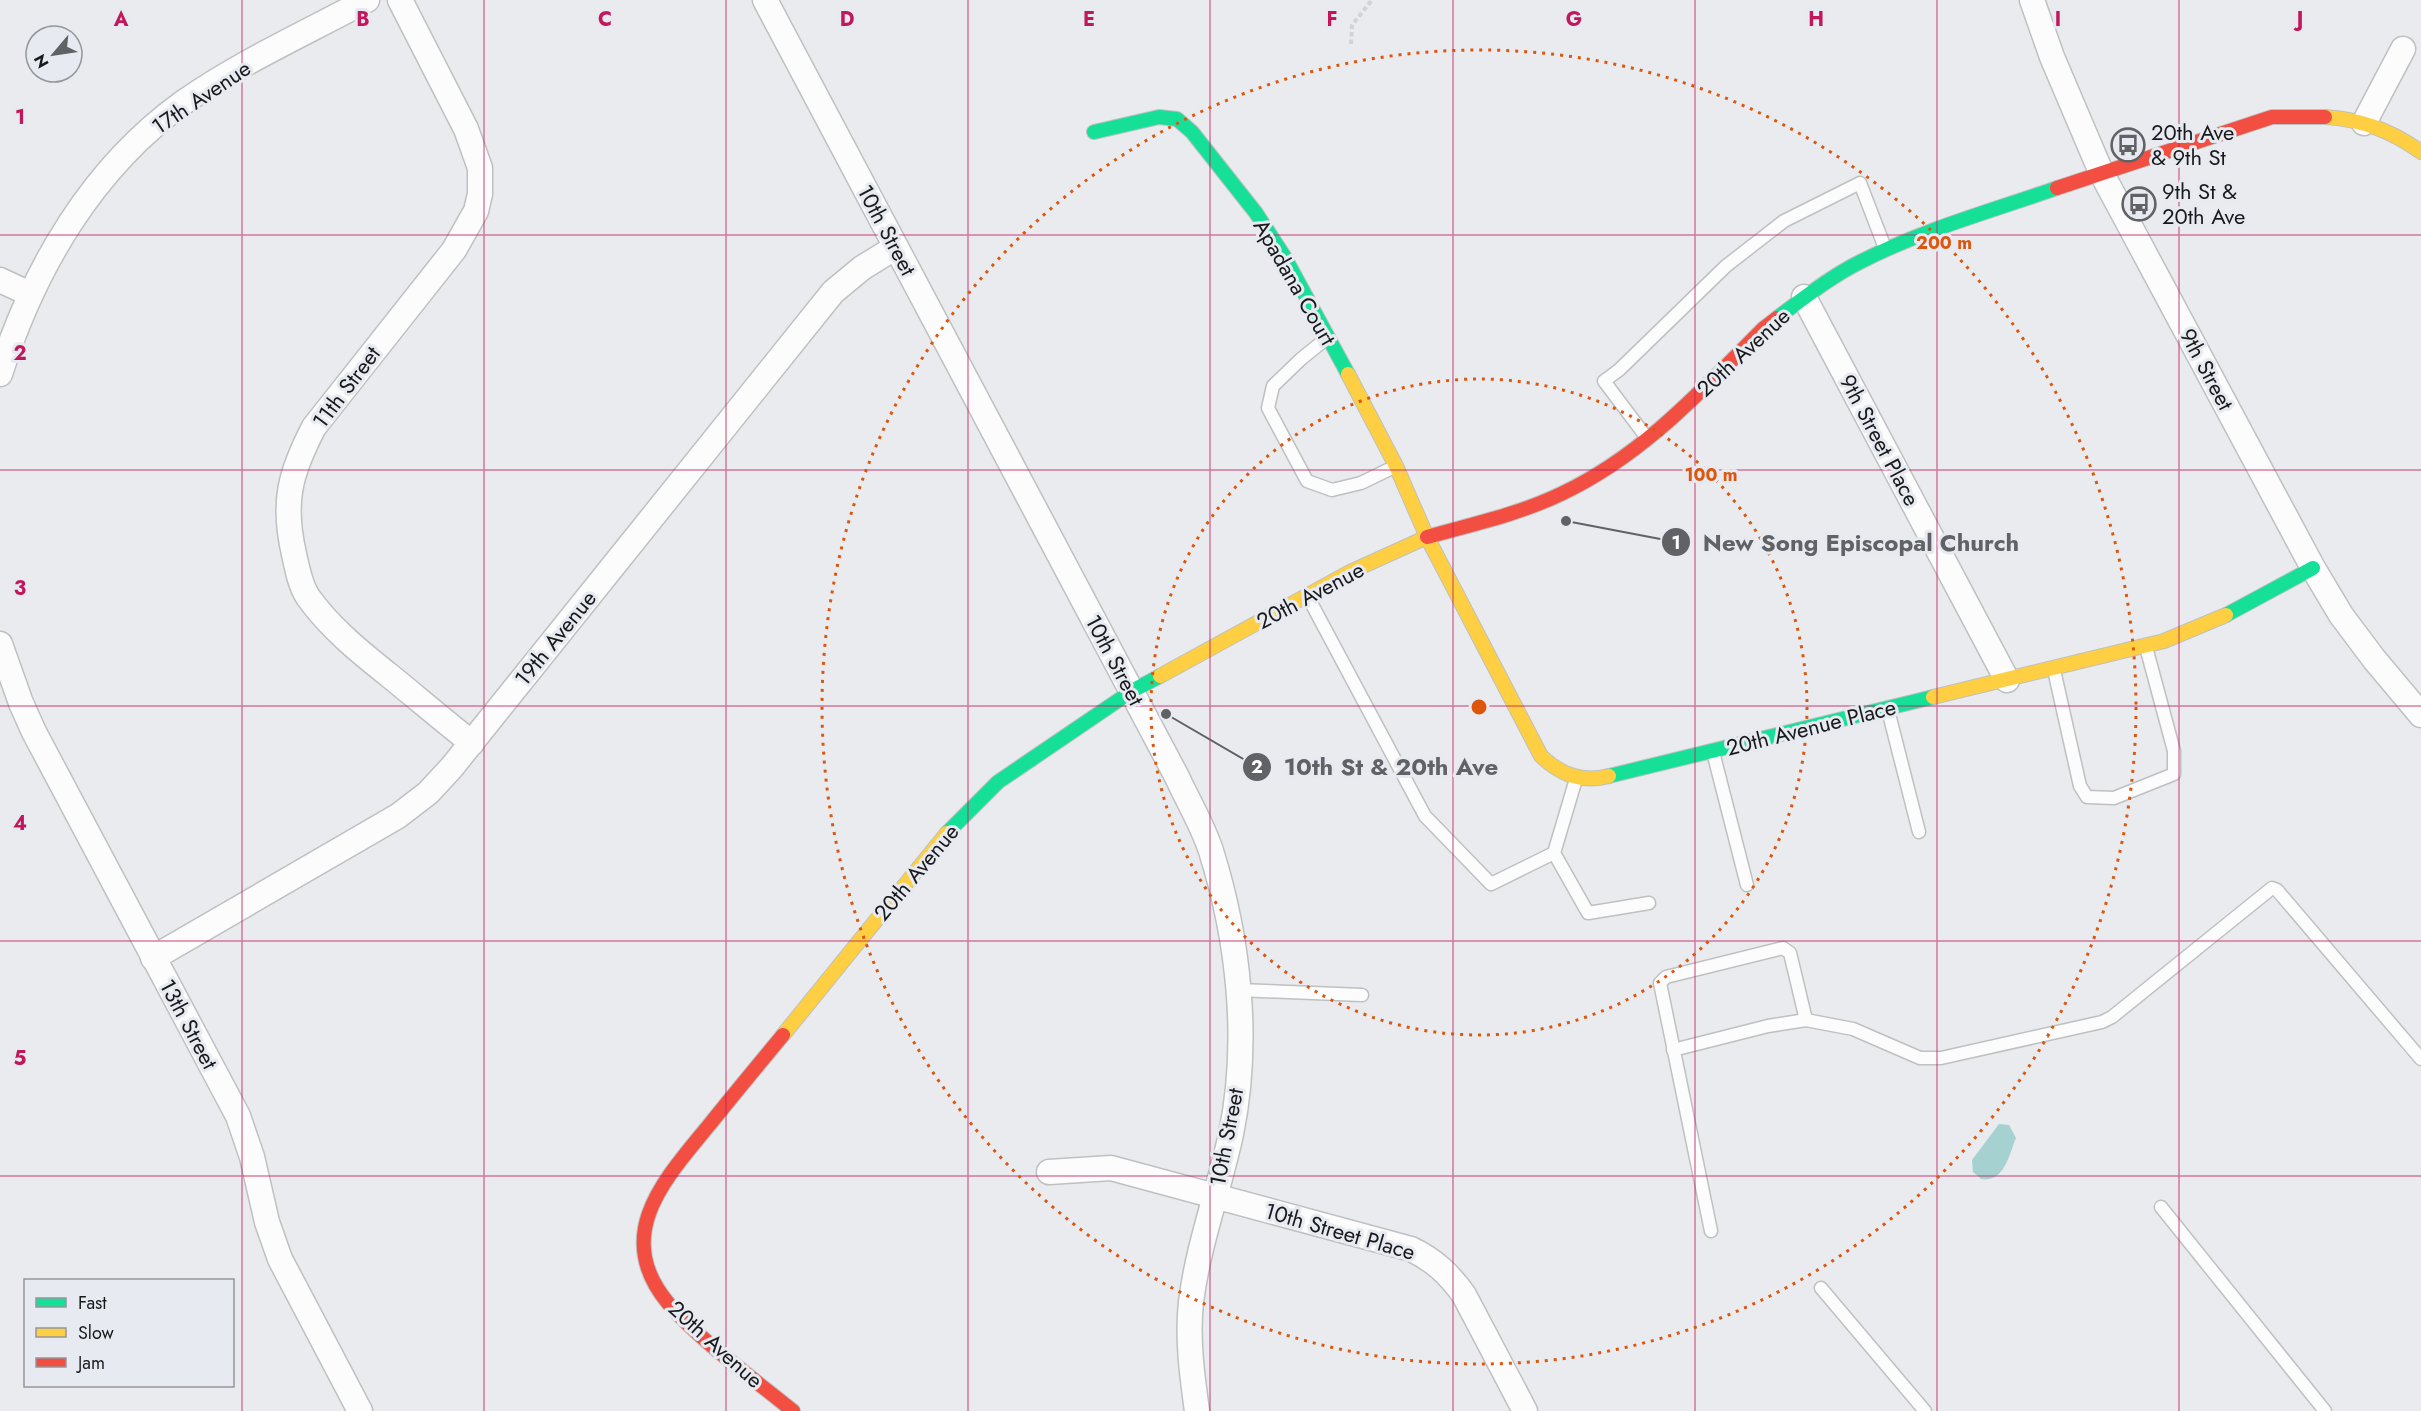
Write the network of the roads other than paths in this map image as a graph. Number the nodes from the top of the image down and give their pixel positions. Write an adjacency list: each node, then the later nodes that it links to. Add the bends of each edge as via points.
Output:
1 (367, 0): 13 (street, 17th Avenue, via 227,74 183,103 141,138 76,213)
2 (400, 0): 29 (street, 11th Street, via 466,129 480,168 480,194 476,211 454,250 314,427 298,459 287,498 290,539 308,596 328,620 354,647)
3 (765, 0): 10 (street, 10th Street)
4 (2032, 0): 9 (street, 9th Street)
5 (2403, 50): 6 (street)
6 (2364, 123): 8 (street, 20th Avenue); 9 (street, 20th Avenue, via 2332,116 2272,117)
7 (1094, 132): 15 (street, Apadana Court, via 1159,117 1177,119 1192,132 1256,213)
8 (2421, 152)
9 (2101, 172): 11 (street, 20th Avenue); 20 (street, 9th Street)
10 (896, 247): 26 (street, 10th Street); 29 (street, 19th Avenue, via 862,268 826,300)
11 (1886, 250): 14 (street, 20th Avenue, via 1829,279); 17 (lane, via 1860,183 1784,221 1726,266 1604,381)
12 (0, 280): 13 (street)
13 (30, 294): 16 (street)
14 (1804, 297): 17 (street, 20th Avenue, via 1764,328); 25 (street, 9th Street Place)
15 (1328, 337): 18 (street, Apadana Court); 18 (lane, via 1273,386 1268,408 1307,481 1332,490 1361,483)
16 (0, 374)
17 (1648, 439): 19 (street, 20th Avenue, via 1605,470 1563,493 1520,512)
18 (1396, 466): 19 (street, Apadana Court)
19 (1427, 537): 21 (street, 20th Avenue); 31 (street, via 1541,756 1554,769)
20 (2313, 568): 23 (street, 20th Avenue Place, via 2213,622); 28 (street, 9th Street, via 2341,615)
21 (1308, 596): 26 (street, 20th Avenue); 33 (lane, via 1425,816 1491,884)
22 (0, 644): 36 (street, 13th Street, via 34,732)
23 (2145, 645): 24 (street, 20th Avenue Place); 24 (lane, via 2174,751 2174,774 2114,798 2087,797 2080,786)
24 (2054, 668): 25 (street, 20th Avenue Place)
25 (2007, 680): 27 (street, 20th Avenue Place)
26 (1132, 692): 37 (street, 10th Street, via 1210,850 1228,922); 48 (street, 20th Avenue, via 998,782 953,826 666,1178 651,1204 644,1249 656,1287 678,1316)
27 (1888, 709): 30 (street, 20th Avenue Place); 32 (lane)
28 (2421, 715)
29 (472, 743): 36 (street, 19th Avenue, via 428,793 398,816)
30 (1713, 751): 31 (street, 20th Avenue Place, via 1594,780); 34 (lane)
31 (1576, 779): 33 (lane)
32 (1919, 832)
33 (1554, 853): 35 (lane, via 1588,913)
34 (1747, 885)
35 (1649, 903)
36 (153, 958): 47 (street, 13th Street, via 238,1116 280,1259)
37 (1238, 990): 38 (lane); 43 (street, 10th Street, via 1241,1055 1231,1133)
38 (1362, 995)
39 (1806, 1020): 40 (lane); 40 (lane, via 1790,953 1783,948 1661,980); 41 (lane, via 1844,1026 1911,1055 1930,1059 2088,1026 2112,1017 2272,888)
40 (1673, 1050): 45 (lane)
41 (2421, 1059)
42 (1049, 1172): 43 (street, 10th Street Place, via 1111,1168)
43 (1214, 1196): 49 (street, 10th Street, via 1191,1302); 50 (street, 10th Street Place, via 1411,1248 1432,1260 1464,1295)
44 (2161, 1207): 52 (lane)
45 (1711, 1231)
46 (1821, 1288): 51 (lane)
47 (360, 1411)
48 (793, 1411)
49 (1197, 1411)
50 (1525, 1411)
51 (1925, 1411)
52 (2325, 1411)

